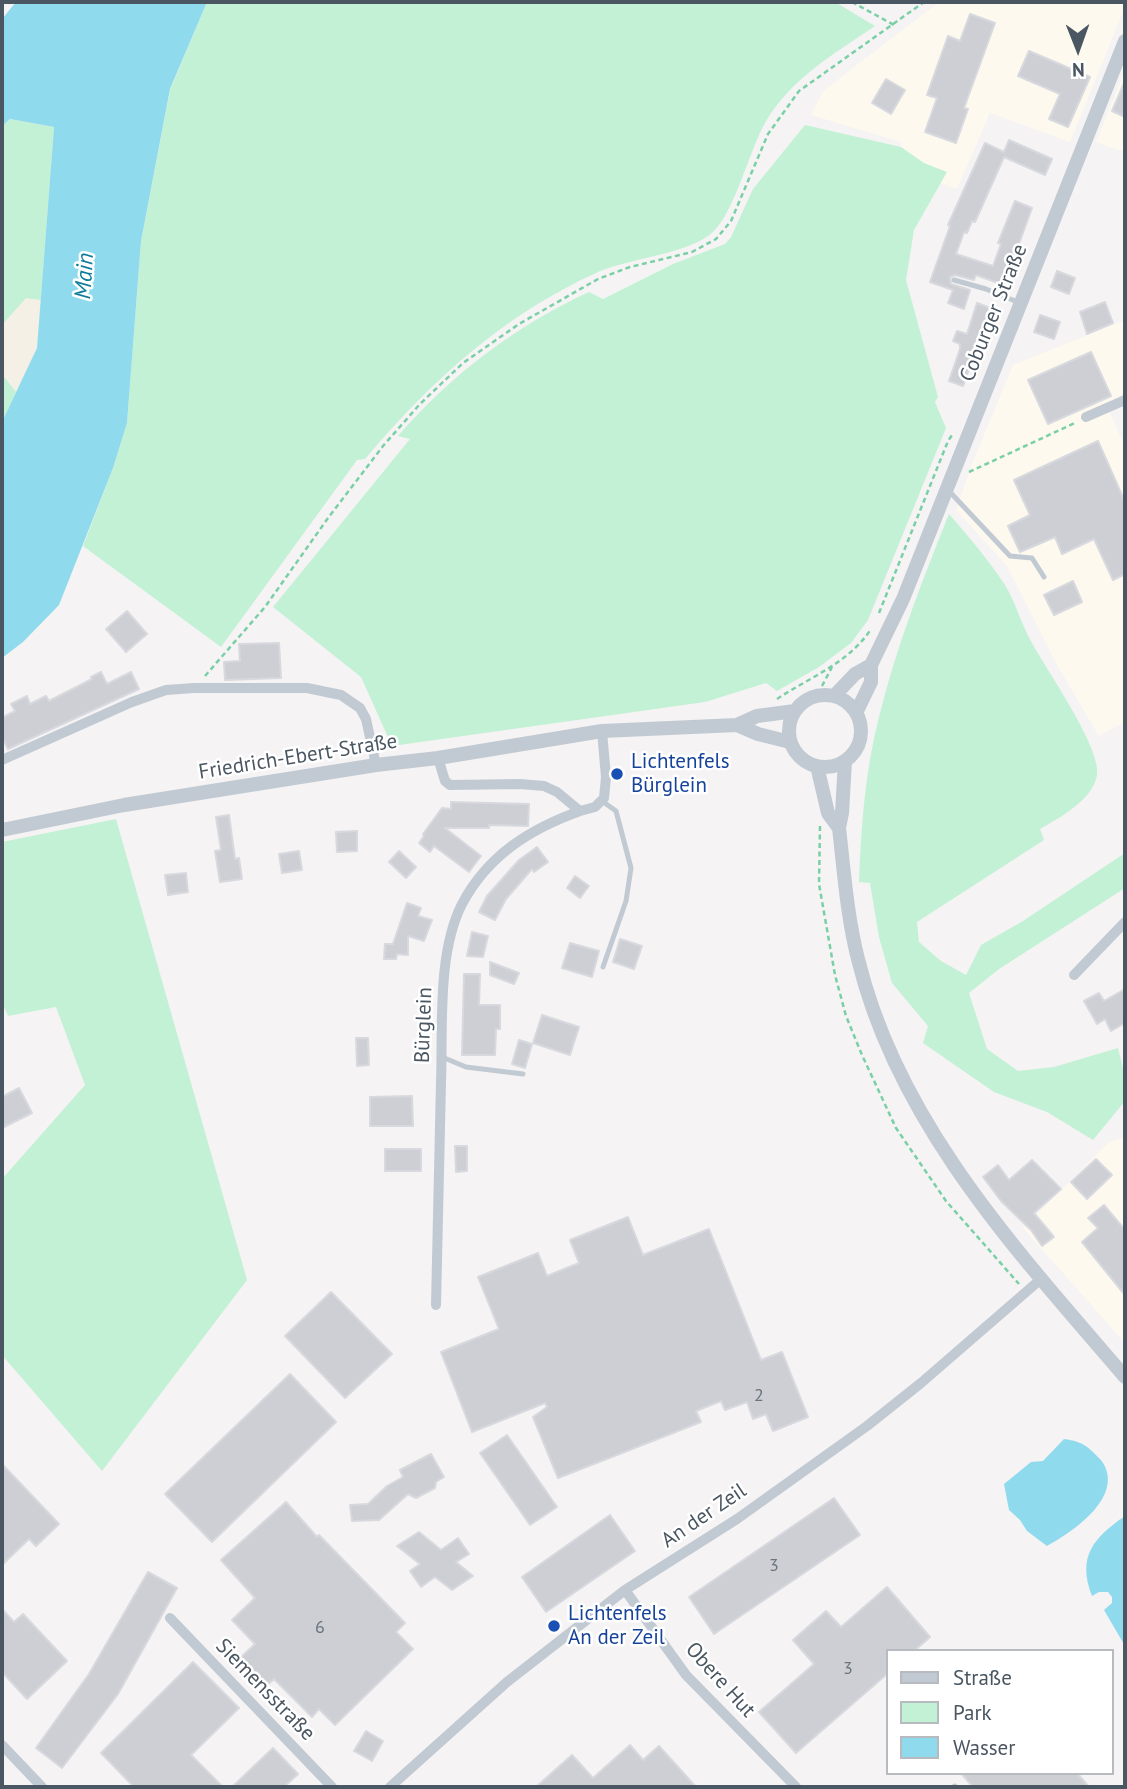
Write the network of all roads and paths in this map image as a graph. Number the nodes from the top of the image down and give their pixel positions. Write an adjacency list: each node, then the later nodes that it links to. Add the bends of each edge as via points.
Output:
1 (852, 2): 3 (path)
2 (924, 2): 3 (path)
3 (894, 24): 14 (path, via 799,91 768,134 730,221 716,239 692,252 598,279 519,324 455,371 420,404 328,518 265,607)
4 (1125, 41): 6 (street, Coburger Straße)
5 (954, 280): 6 (lane)
6 (1020, 303): 10 (street, Coburger Straße)
7 (1125, 400): 8 (street)
8 (1086, 417): 10 (path)
9 (954, 433): 12 (path, via 875,622 862,644)
10 (948, 485): 11 (lane, via 1010,556 1032,558); 13 (street, Coburger Straße, via 903,600)
11 (1044, 577)
12 (833, 665): 15 (path); 17 (path)
13 (871, 665): 16 (street); 19 (street, via 871,682)
14 (194, 688): 24 (street, via 150,694); 26 (street, via 307,688 341,695 366,719)
15 (818, 695): 16 (street); 18 (street)
16 (834, 696): 19 (street, via 848,703)
17 (771, 703)
18 (795, 710): 20 (street); 22 (street)
19 (858, 716): 25 (street, via 860,738)
20 (737, 724): 21 (street, Friedrich-Ebert-Straße); 22 (street)
21 (602, 730): 23 (street, Friedrich-Ebert-Straße); 28 (street)
22 (790, 742): 27 (street, via 799,756)
23 (438, 758): 26 (street, Friedrich-Ebert-Straße); 29 (street, via 450,785 544,786)
24 (2, 760)
25 (845, 761): 27 (street); 30 (street)
26 (376, 765): 31 (street, Friedrich-Ebert-Straße, via 124,805)
27 (817, 766): 30 (street, via 828,813)
28 (603, 801): 29 (street, Bürglein); 33 (lane, via 616,811 631,869 626,901)
29 (580, 811): 35 (street, Bürglein, via 534,830 516,843 478,879 462,904 447,954)
30 (839, 828): 37 (street, via 858,960 895,1059 960,1175)
31 (2, 830)
32 (1125, 922): 34 (street)
33 (603, 967)
34 (1074, 975)
35 (442, 1057): 36 (lane, via 466,1067); 38 (street, Bürglein)
36 (523, 1074)
37 (1041, 1279): 39 (street); 40 (street, An der Zeil, via 867,1426)
38 (436, 1305)
39 (1125, 1377)
40 (625, 1590): 45 (street, An der Zeil, via 507,1682); 46 (street, Obere Hut, via 686,1675)
41 (170, 1618): 44 (street, Siemensstraße)
42 (2, 1745): 43 (street)
43 (42, 1787)
44 (332, 1787)
45 (390, 1787)
46 (796, 1787)

